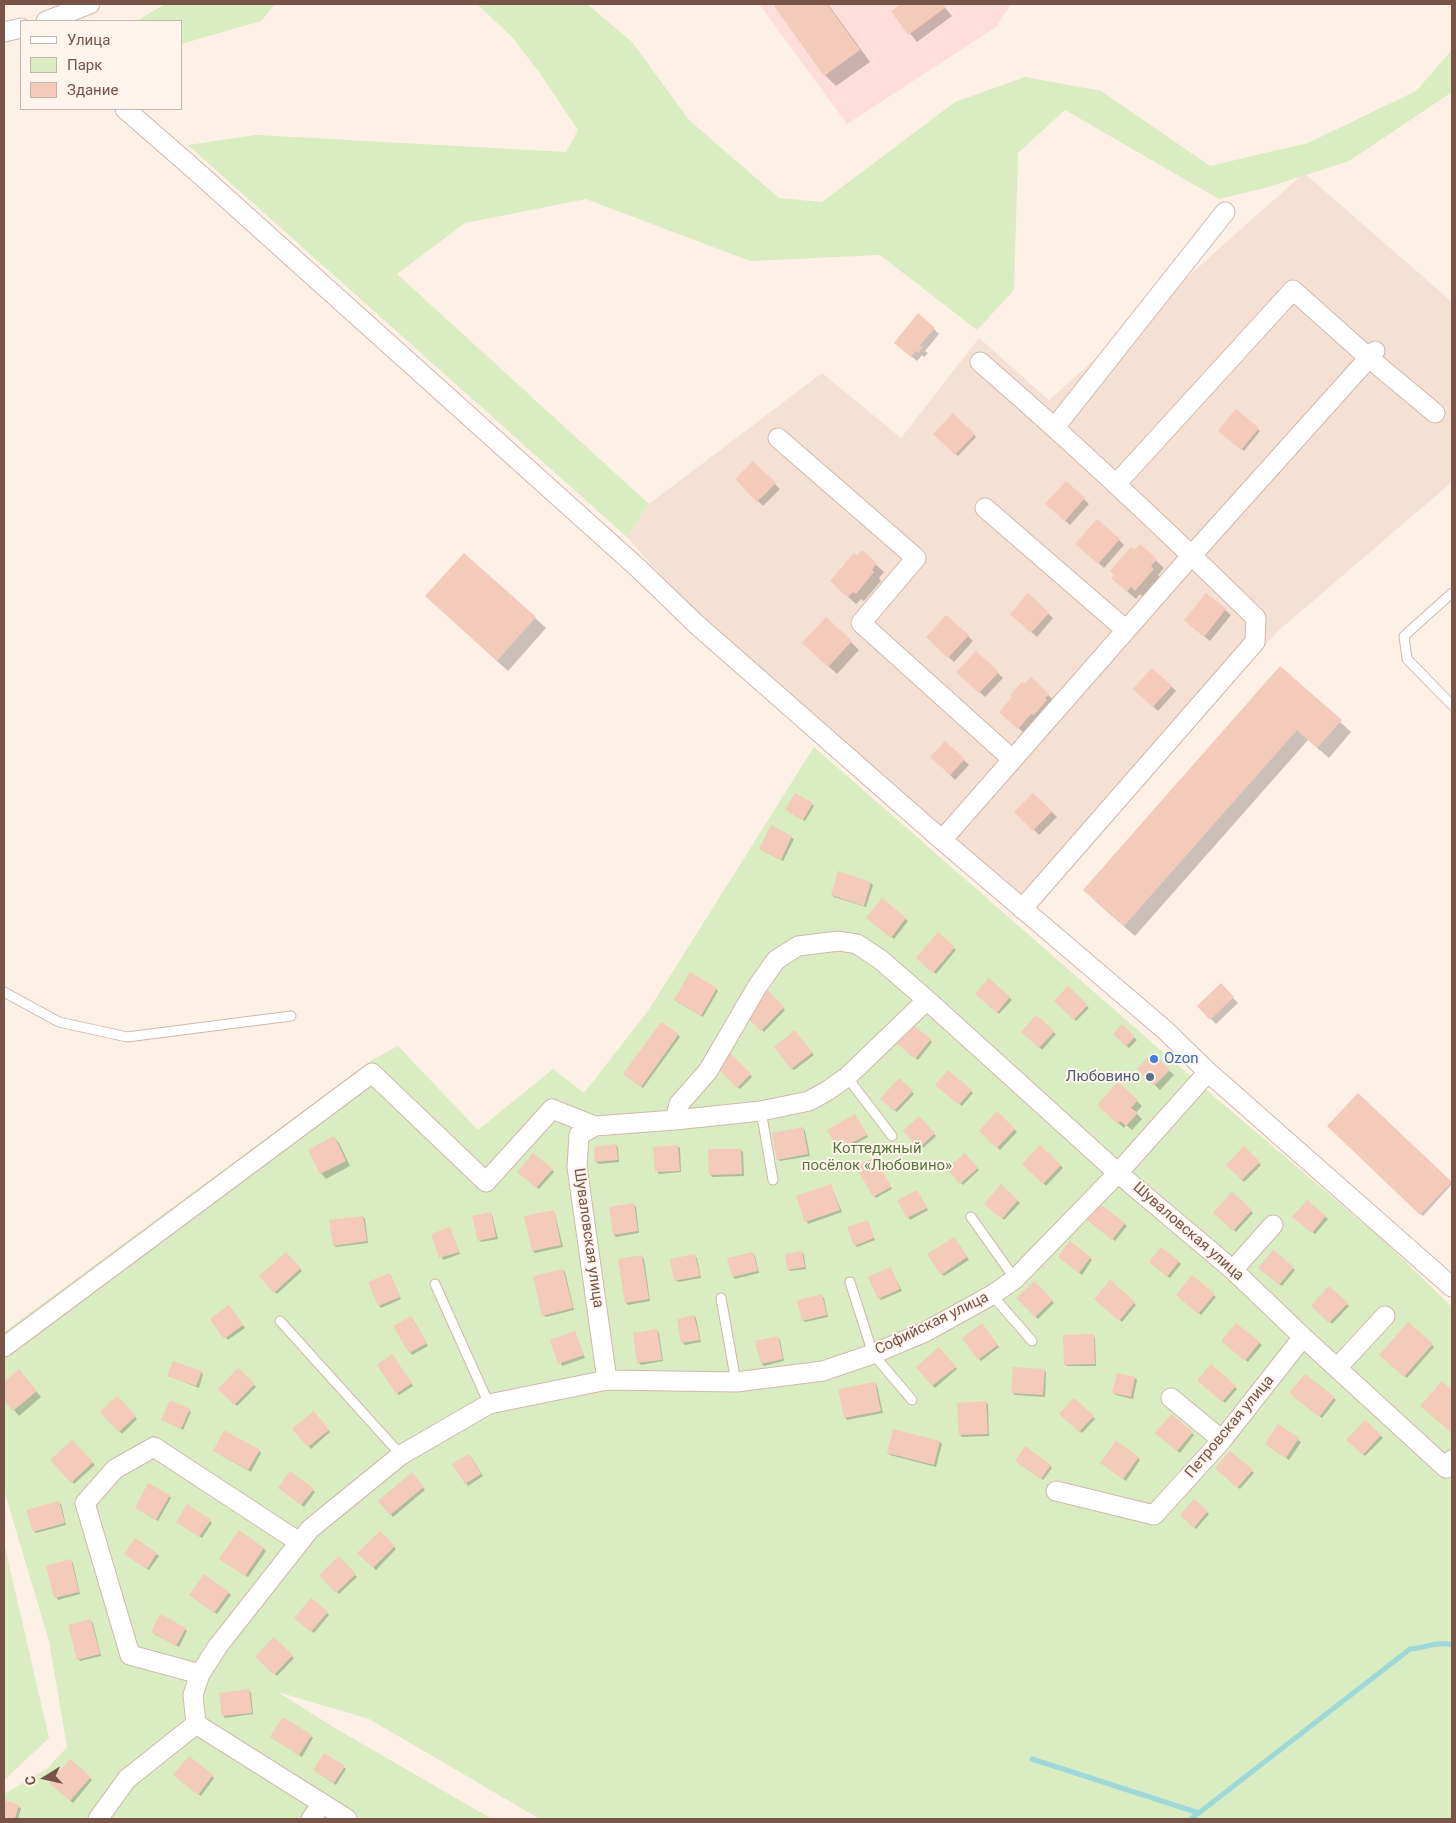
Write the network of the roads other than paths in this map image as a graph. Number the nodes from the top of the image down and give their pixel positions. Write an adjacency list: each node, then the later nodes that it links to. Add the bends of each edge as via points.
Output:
1 (90, 4): 2 (street)
2 (49, 20)
3 (20, 28): 4 (street)
4 (4, 32)
5 (126, 110): 19 (street, via 631,561 696,624)
6 (1225, 212): 10 (street)
7 (1371, 354): 9 (street); 12 (street, via 1293,290); 14 (street)
8 (980, 362): 10 (street)
9 (1435, 413)
10 (1055, 427): 12 (street)
11 (778, 438): 18 (street, via 916,558 861,623)
12 (1117, 484): 14 (street)
13 (985, 508): 16 (street)
14 (1192, 555): 16 (street); 20 (street, via 1256,618 1255,642)
15 (1452, 592): 17 (lane, via 1404,636 1407,659)
16 (1126, 630): 18 (street)
17 (1452, 704)
18 (1012, 759): 19 (street)
19 (942, 840): 20 (street)
20 (1022, 909): 24 (street, via 1165,1030)
21 (4, 992): 23 (lane, via 59,1022 127,1037)
22 (927, 1000): 25 (street); 27 (street, Шуваловская улица, via 857,944 839,941 798,946 776,960 708,1071 679,1104); 30 (street, Шуваловская улица)
23 (291, 1016)
24 (1208, 1072): 30 (street, Софийская улица); 38 (street)
25 (847, 1077): 26 (street, via 809,1101); 29 (lane)
26 (761, 1111): 27 (street); 31 (lane)
27 (675, 1120): 28 (street)
28 (595, 1126): 45 (street, via 552,1109 486,1182 372,1073); 48 (street, Шуваловская улица, via 579,1135 577,1167)
29 (892, 1136)
30 (1118, 1173): 34 (street, Шуваловская улица); 35 (street, Софийская улица)
31 (774, 1180)
32 (971, 1217): 35 (lane)
33 (1273, 1225): 34 (street)
34 (1233, 1270): 43 (street, Шуваловская улица)
35 (1015, 1279): 39 (street, Софийская улица)
36 (850, 1282): 46 (lane)
37 (435, 1284): 52 (lane)
38 (1452, 1287)
39 (992, 1295): 44 (lane); 46 (street, Софийская улица, via 925,1332)
40 (721, 1298): 49 (lane)
41 (1385, 1316): 47 (street)
42 (280, 1321): 54 (lane)
43 (1303, 1337): 47 (street, Шуваловская улица); 53 (street, Петровская улица)
44 (1032, 1341)
45 (4, 1347)
46 (873, 1354): 49 (street, Софийская улица, via 822,1372); 51 (lane)
47 (1337, 1368): 55 (street, Шуваловская улица)
48 (607, 1380): 49 (street, Софийская улица); 52 (street, Софийская улица)
49 (736, 1382)
50 (1171, 1398): 53 (street)
51 (912, 1400)
52 (489, 1404): 54 (street, Софийская улица)
53 (1222, 1440): 56 (street, Петровская улица, via 1154,1515)
54 (401, 1455): 57 (street, Софийская улица, via 310,1530)
55 (1449, 1464)
56 (1056, 1491)
57 (300, 1542): 58 (street, Софийская улица, via 218,1646); 58 (street, via 154,1447 115,1469 85,1503 130,1655)
58 (200, 1674): 59 (street, Софийская улица, via 193,1695)
59 (196, 1724): 60 (street); 61 (street, via 127,1779)
60 (316, 1812): 62 (street)
61 (98, 1819)
62 (347, 1819)

